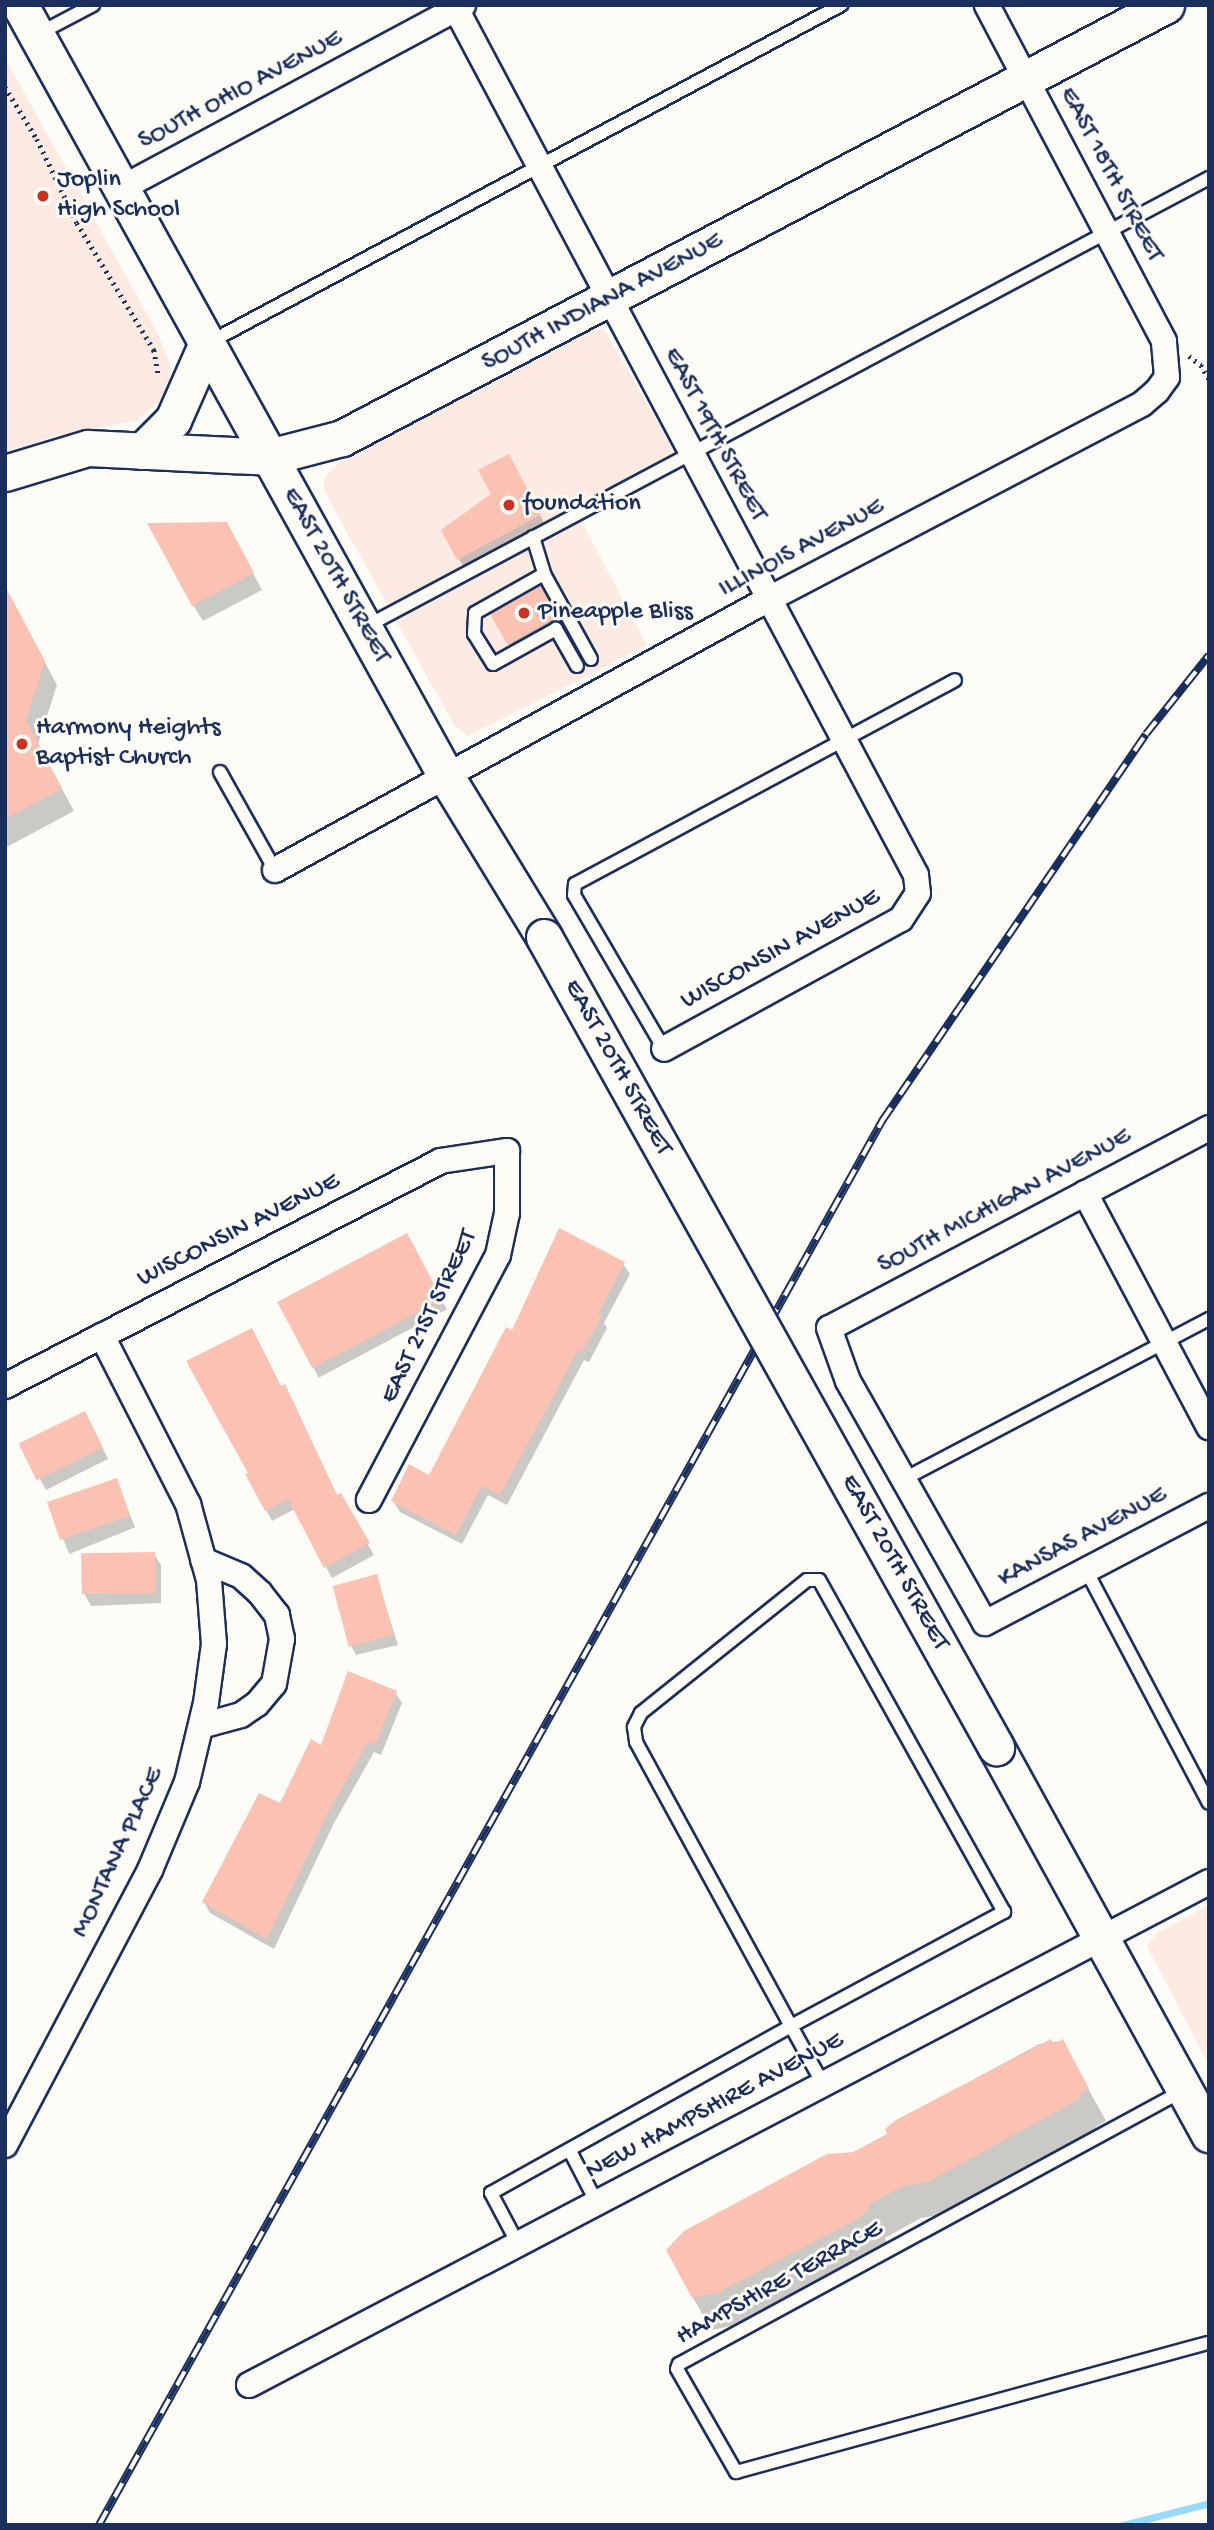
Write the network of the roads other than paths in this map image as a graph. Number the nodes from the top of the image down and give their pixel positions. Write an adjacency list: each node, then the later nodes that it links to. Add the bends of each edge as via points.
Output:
1 (93, 5): 6 (lane)
2 (841, 5): 8 (lane)
3 (987, 5): 7 (street, EAST 18TH STREET)
4 (1166, 5): 7 (main road, SOUTH INDIANA AVENUE)
5 (458, 6): 8 (street, EAST 19TH STREET); 10 (street, SOUTH OHIO AVENUE)
6 (28, 20): 10 (main road, EAST 20TH STREET)
7 (1026, 79): 11 (street, EAST 18TH STREET); 12 (main road, SOUTH INDIANA AVENUE)
8 (539, 166): 12 (street, EAST 19TH STREET); 13 (lane)
9 (1209, 178): 11 (lane)
10 (121, 188): 13 (main road, EAST 20TH STREET)
11 (1107, 232): 14 (street, EAST 18TH STREET, via 1164,341); 16 (lane)
12 (608, 300): 16 (street, EAST 19TH STREET); 17 (main road, SOUTH INDIANA AVENUE, via 342,438)
13 (207, 343): 15 (main road, via 173,420); 17 (main road, EAST 20TH STREET)
14 (1167, 376): 21 (street, ILLINOIS AVENUE, via 1142,404)
15 (142, 451): 17 (main road, SOUTH INDIANA AVENUE); 18 (main road, SOUTH INDIANA AVENUE, via 88,448)
16 (690, 454): 19 (lane); 21 (street, EAST 19TH STREET)
17 (269, 457): 23 (main road, EAST 20TH STREET)
18 (5, 473)
19 (533, 537): 20 (lane); 23 (lane)
20 (544, 574): 22 (lane); 24 (lane, via 480,607 475,613 474,634 493,664)
21 (767, 600): 28 (street, EAST 19TH STREET); 30 (street, ILLINOIS AVENUE)
22 (571, 621): 24 (lane); 25 (lane)
23 (363, 628): 30 (main road, EAST 20TH STREET)
24 (556, 629): 26 (lane)
25 (591, 659)
26 (577, 666)
27 (955, 680): 28 (lane)
28 (844, 740): 32 (street, EAST 19TH STREET, via 910,858); 33 (lane, via 575,884 574,895)
29 (220, 772): 31 (lane)
30 (447, 778): 31 (street, ILLINOIS AVENUE); 50 (main road, EAST 20TH STREET, bridge, via 544,937)
31 (275, 870)
32 (918, 893): 33 (street, WISCONSIN AVENUE, via 901,919)
33 (664, 1049)
34 (1209, 1128): 36 (street, SOUTH MICHIGAN AVENUE)
35 (508, 1151): 38 (street, WISCONSIN AVENUE, via 440,1161); 43 (street, EAST 21ST STREET, via 507,1213 498,1255)
36 (1085, 1194): 39 (street); 42 (street, SOUTH MICHIGAN AVENUE, via 829,1328 848,1381)
37 (1209, 1319): 39 (lane)
38 (102, 1336): 40 (street, WISCONSIN AVENUE); 45 (street, MONTANA PLACE, via 188,1504)
39 (1164, 1343): 41 (street); 42 (lane)
40 (5, 1386)
41 (1209, 1427)
42 (902, 1480): 46 (street, KANSAS AVENUE, via 985,1623)
43 (369, 1500)
44 (1209, 1506): 46 (street, KANSAS AVENUE)
45 (203, 1560): 47 (street, MONTANA PLACE, via 214,1644); 47 (street, via 241,1576 260,1593 277,1615 282,1639 274,1684 257,1704 241,1715)
46 (1086, 1570): 48 (lane)
47 (201, 1726): 55 (street, MONTANA PLACE, via 187,1782 150,1870)
48 (1209, 1802)
49 (1209, 1882): 50 (street, NEW HAMPSHIRE AVENUE)
50 (1101, 1938): 52 (street, NEW HAMPSHIRE AVENUE); 53 (main road, EAST 20TH STREET)
51 (791, 2026): 51 (lane, via 636,1742 634,1727 641,1713 807,1580 819,1580 1004,1912); 52 (lane); 56 (lane)
52 (823, 2084): 57 (street, NEW HAMPSHIRE AVENUE)
53 (1185, 2090): 54 (main road, EAST 20TH STREET); 59 (lane, HAMPSHIRE TERRACE, via 677,2369 736,2472)
54 (1209, 2134)
55 (5, 2145)
56 (569, 2151): 57 (lane); 58 (lane, via 491,2193)
57 (597, 2203): 58 (street, NEW HAMPSHIRE AVENUE)
58 (518, 2244): 60 (street, NEW HAMPSHIRE AVENUE)
59 (1209, 2343)
60 (249, 2385)

